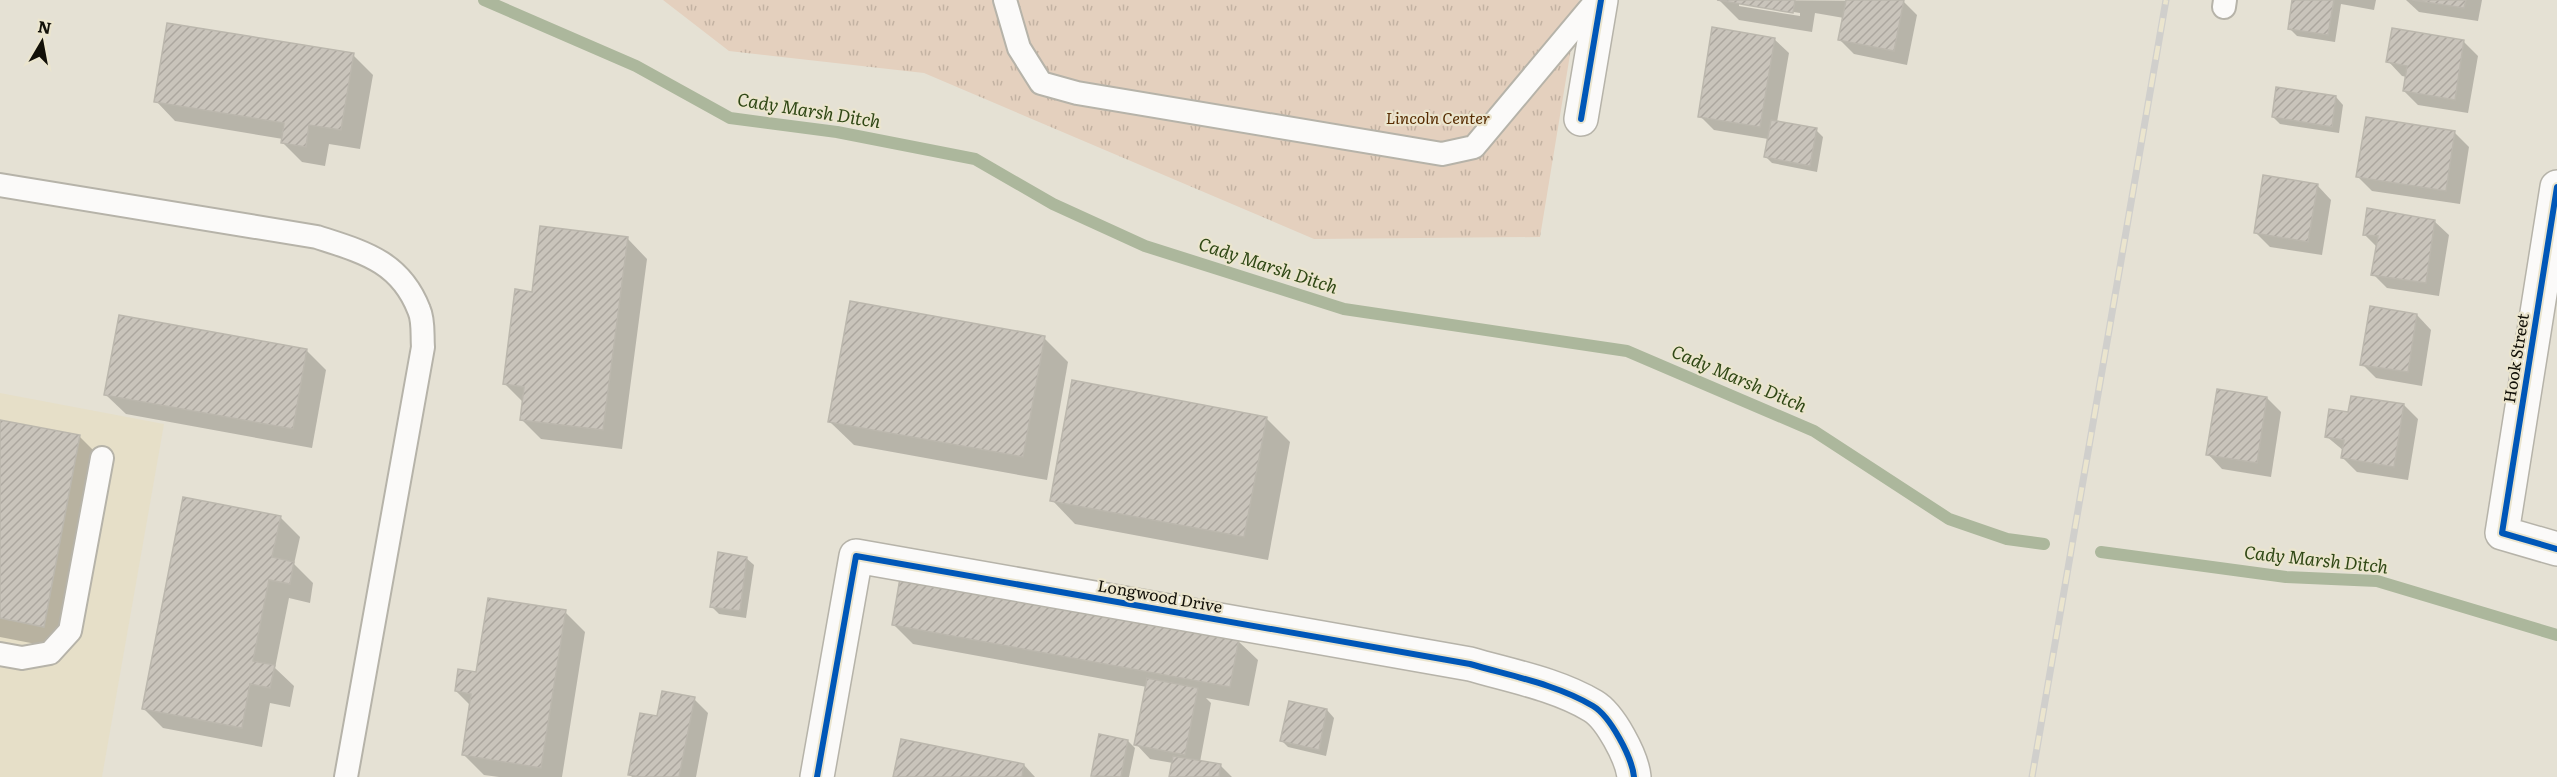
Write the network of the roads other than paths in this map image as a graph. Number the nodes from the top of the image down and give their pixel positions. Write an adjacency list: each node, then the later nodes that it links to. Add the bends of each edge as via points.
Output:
1 (1005, 0): 2 (lane, via 1019,48 1041,83 1077,93 1442,154 1474,147)
2 (1599, 0): 3 (street)
3 (1581, 120)
4 (0, 185): 10 (lane, via 317,237 367,253 402,278 420,312 423,347)
5 (2557, 187): 6 (street, Hook Street)
6 (2550, 282): 8 (street, Hook Street, via 2502,533)
7 (102, 458): 9 (lane, via 70,631 50,654 22,658)
8 (2557, 549)
9 (0, 654)
10 (346, 777)
11 (817, 777): 12 (street, Longwood Drive, via 856,556 1470,664 1543,684 1595,707 1623,743)
12 (1634, 777)

